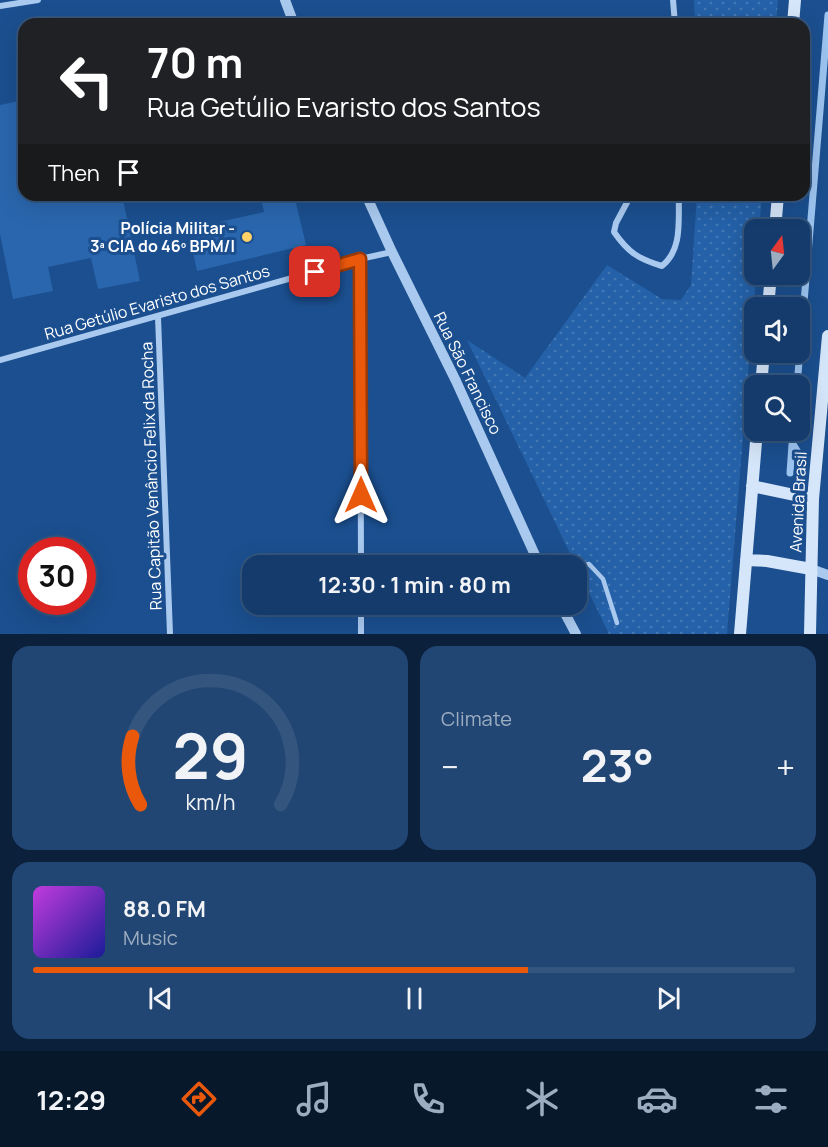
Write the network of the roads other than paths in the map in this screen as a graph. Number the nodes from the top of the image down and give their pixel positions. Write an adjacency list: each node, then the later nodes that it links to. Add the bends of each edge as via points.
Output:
1 (38, 0): 5 (street)
2 (285, 0): 6 (street)
3 (673, 0): 7 (street)
4 (795, 0): 8 (main road)
5 (0, 6)
6 (292, 18)
7 (674, 18)
8 (794, 18)
9 (369, 201): 14 (street, Rua São Francisco)
10 (628, 201): 11 (street, via 614,231 628,250 662,266 672,258 678,240)
11 (679, 201)
12 (777, 201): 13 (main road)
13 (776, 219)
14 (392, 252): 15 (street, Rua Getúlio Evaristo dos Santos); 23 (street, Rua São Francisco)
15 (360, 259): 16 (street, Rua Getúlio Evaristo dos Santos); 22 (street)
16 (158, 317): 18 (street, Rua Getúlio Evaristo dos Santos); 31 (street, Rua Capitão Venâncio Felix da Rocha)
17 (828, 336): 21 (main road, Avenida Brasil)
18 (0, 360)
19 (756, 441): 20 (main road)
20 (752, 486): 21 (main road); 24 (main road)
21 (813, 500): 26 (main road, Avenida Brasil)
22 (361, 555)
23 (535, 555)
24 (746, 561): 26 (main road); 34 (main road)
25 (587, 565): 30 (lane, via 603,579)
26 (811, 569): 27 (street); 35 (main road, Avenida Brasil)
27 (828, 575)
28 (361, 615): 32 (street)
29 (566, 615): 33 (street)
30 (617, 623)
31 (170, 634)
32 (361, 634)
33 (576, 634)
34 (740, 634)
35 (810, 634)

